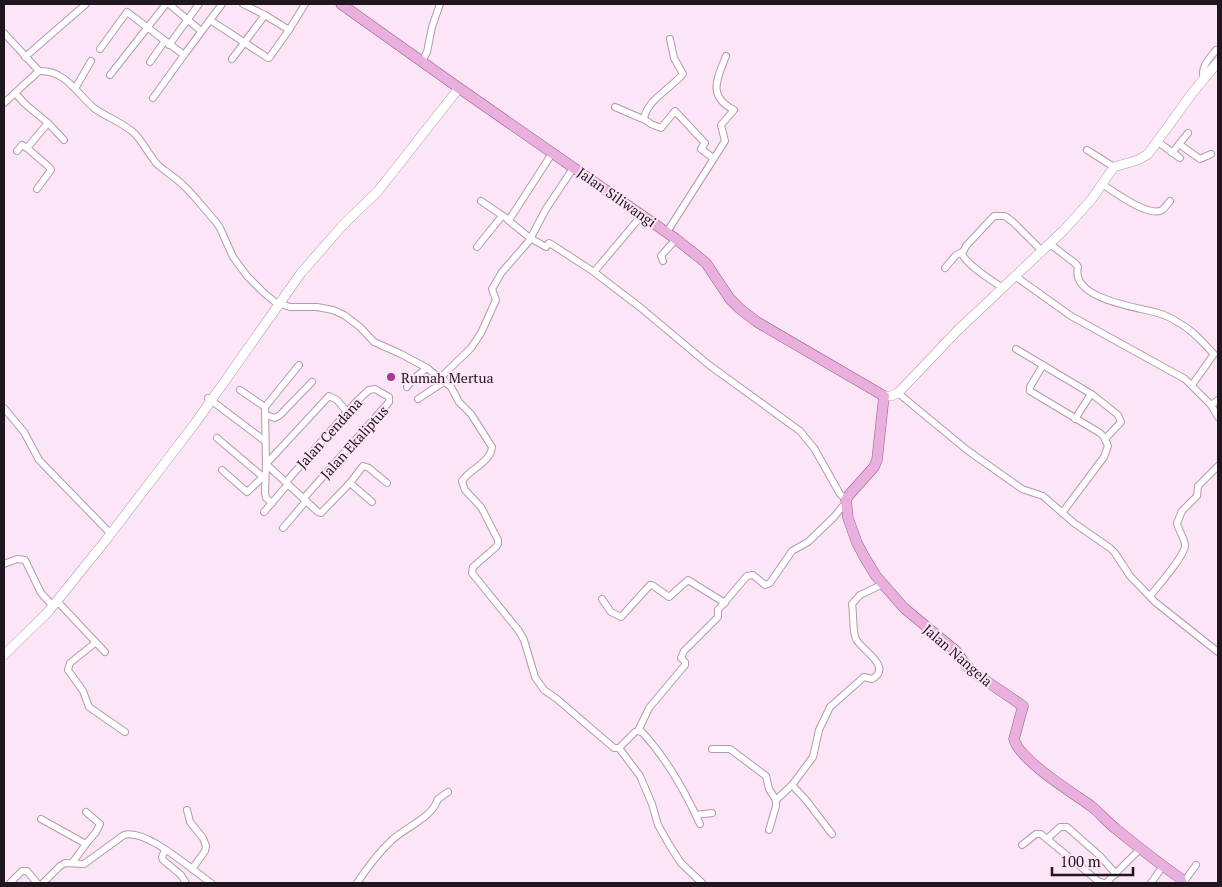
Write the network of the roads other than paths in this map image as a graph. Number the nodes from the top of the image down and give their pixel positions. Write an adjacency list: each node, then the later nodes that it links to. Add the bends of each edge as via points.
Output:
1 (86, 4): 23 (street)
2 (167, 4): 10 (street); 12 (street)
3 (199, 4): 10 (street)
4 (222, 4): 11 (street)
5 (242, 4): 9 (street)
6 (306, 4): 14 (street)
7 (341, 4): 27 (main road, Jalan Siliwangi)
8 (440, 4): 27 (street)
9 (265, 14): 14 (street); 18 (street)
10 (188, 20): 13 (street); 17 (street)
11 (210, 20): 13 (street); 18 (street)
12 (147, 28): 17 (street); 19 (street, via 127,12); 30 (street)
13 (201, 30): 21 (street)
14 (289, 30): 18 (street, via 269,58)
15 (4, 33): 23 (street)
16 (670, 39): 38 (street, via 674,58 683,74 656,98 645,114)
17 (167, 43): 21 (street); 26 (street)
18 (244, 43): 24 (street)
19 (100, 49)
20 (1216, 50): 31 (street, via 1203,67)
21 (184, 55): 35 (street)
22 (726, 56): 50 (street, via 717,93 722,102 734,110 721,125 725,141)
23 (25, 57): 29 (street)
24 (232, 59)
25 (91, 61): 32 (street)
26 (150, 62)
27 (422, 62): 33 (main road, Jalan Siliwangi)
28 (1218, 62): 31 (street)
29 (39, 71): 32 (street, via 62,77); 34 (street)
30 (110, 75)
31 (1204, 79): 42 (street)
32 (76, 87): 73 (street, via 93,106 136,135 155,161 186,187 220,228 240,268 259,289)
33 (458, 87): 47 (main road, Jalan Siliwangi); 73 (street, via 397,169 342,225)
34 (15, 93): 36 (street); 39 (street)
35 (153, 98)
36 (4, 102)
37 (615, 106): 38 (street)
38 (645, 120): 50 (street, via 661,128 675,111 705,143 701,150)
39 (48, 123): 41 (street); 44 (street)
40 (1188, 134): 43 (street)
41 (64, 140)
42 (1158, 142): 48 (street); 53 (street, via 1145,156)
43 (1179, 144): 48 (street); 49 (street, via 1200,159)
44 (27, 148): 46 (street, via 22,145); 55 (street, via 51,170)
45 (1087, 150): 53 (street)
46 (17, 151)
47 (553, 152): 52 (main road, Jalan Siliwangi); 60 (street)
48 (1172, 153): 51 (street)
49 (1211, 154)
50 (713, 158): 61 (street)
51 (1180, 158)
52 (574, 167): 58 (main road, Jalan Siliwangi); 62 (street)
53 (1114, 167): 54 (street)
54 (1102, 184): 57 (street, via 1152,212 1162,210); 64 (street)
55 (37, 189)
56 (481, 201): 59 (street)
57 (1170, 201)
58 (642, 215): 61 (main road, Jalan Siliwangi); 70 (street)
59 (502, 216): 60 (street); 65 (street)
60 (508, 220): 62 (street)
61 (667, 232): 63 (main road, Jalan Siliwangi)
62 (530, 238): 70 (street, via 546,248 552,244); 79 (street, via 492,289 496,300 481,333)
63 (676, 239): 68 (street, via 661,256); 87 (main road, Jalan Siliwangi, via 706,263 730,299 751,317)
64 (1050, 244): 66 (street); 75 (street, via 1076,264 1078,280 1083,286 1113,302 1180,323)
65 (478, 247)
66 (1042, 251): 67 (street, via 1013,222 999,215 982,228); 71 (street)
67 (962, 252): 69 (street); 72 (street, via 963,257)
68 (663, 261)
69 (946, 268)
70 (594, 272): 112 (street, via 709,366 800,431 814,448)
71 (1015, 276): 72 (street); 81 (street, via 1071,316)
72 (1003, 288): 85 (street)
73 (277, 302): 78 (street, via 290,307 333,310 352,321 374,342); 88 (street)
74 (1016, 349): 77 (street)
75 (1216, 355): 81 (street)
76 (299, 365): 92 (street)
77 (1044, 365): 86 (street); 97 (street, via 1030,391)
78 (427, 368): 79 (street); 82 (street)
79 (442, 379): 89 (street); 132 (street, via 471,414 492,447 489,457 462,482 481,507 498,540 496,547 473,567 472,573 519,631 535,677 544,690 614,748)
80 (312, 382): 95 (street, via 280,415 275,418)
81 (1192, 384): 91 (street)
82 (407, 387)
83 (374, 389): 94 (street, Jalan Cendana); 108 (street, Jalan Ekaliptus, via 390,397 389,402)
84 (240, 390): 92 (street)
85 (898, 393): 87 (street); 114 (street, via 967,450 1022,489 1043,496)
86 (1091, 394): 97 (street); 99 (street, via 1120,420)
87 (884, 396): 112 (main road, via 877,460)
88 (210, 399): 100 (street); 109 (street)
89 (418, 399)
90 (1218, 400): 91 (street)
91 (1211, 405): 96 (street)
92 (265, 407): 95 (street)
93 (4, 408): 116 (street, via 24,432 39,460)
94 (347, 412): 101 (street, via 329,396); 105 (street, Jalan Cendana)
95 (266, 416): 100 (street)
96 (1218, 417)
97 (1075, 419): 99 (street)
98 (217, 438): 104 (street)
99 (1105, 439): 114 (street, via 1107,453)
100 (265, 441): 101 (street)
101 (266, 464): 104 (street); 105 (street)
102 (1218, 466): 121 (street, via 1198,486 1197,496 1182,511 1177,523 1185,546)
103 (222, 470): 104 (street, via 247,492)
104 (264, 476): 111 (street, via 266,498)
105 (287, 483): 108 (street); 111 (street, Jalan Cendana)
106 (350, 483): 107 (street, via 365,465); 108 (street, via 324,512 318,512); 110 (street)
107 (387, 483)
108 (305, 500): 115 (street)
109 (133, 501): 116 (street); 124 (street)
110 (372, 502)
111 (272, 503): 113 (street, Jalan Cendana)
112 (846, 503): 118 (main road, Jalan Nangela, via 857,543); 123 (street, via 803,546 792,551 770,584 749,575)
113 (264, 512)
114 (1062, 513): 121 (street, via 1110,548 1130,576)
115 (283, 528)
116 (108, 531): 124 (street)
117 (4, 564): 124 (street, via 17,558 25,560 42,593)
118 (883, 584): 134 (street, via 852,604 855,638 877,662 876,676 872,679 864,677 830,707 819,730 813,756); 148 (main road, Jalan Nangela, via 904,608 956,651 973,672 1023,706 1014,739 1029,760 1090,805)
119 (713, 586): 120 (street)
120 (707, 593): 122 (street, via 688,580 669,597 651,585 621,617 611,612); 123 (street)
121 (1150, 596): 128 (street)
122 (602, 599)
123 (725, 603): 130 (street, via 718,610 718,617 681,656 685,665 649,708)
124 (53, 604): 125 (street); 126 (street); 129 (street)
125 (95, 642): 127 (street); 131 (street, via 70,663 68,670 83,691 89,707)
126 (4, 648)
127 (105, 652)
128 (1218, 652)
129 (4, 655)
130 (638, 731): 132 (street); 140 (street, via 662,757)
131 (125, 732)
132 (619, 748): 161 (street, via 640,776 658,825 670,846 681,863)
133 (712, 749): 136 (street, via 730,749 766,776)
134 (792, 785): 136 (street); 144 (street)
135 (448, 792): 160 (street, via 438,799 428,814 382,850)
136 (776, 800): 143 (street)
137 (187, 810): 153 (street, via 190,822 206,846)
138 (86, 812): 146 (street, via 100,824)
139 (712, 813): 140 (street)
140 (696, 815): 142 (street)
141 (41, 819): 146 (street)
142 (700, 824)
143 (769, 830)
144 (832, 834)
145 (1047, 839): 147 (street, via 1036,834); 154 (street, via 1060,827 1066,827); 162 (street, via 1098,881)
146 (86, 844): 150 (street)
147 (1022, 844)
148 (1140, 849): 152 (main road, Jalan Nangela); 154 (street)
149 (164, 850): 150 (street, via 130,833 84,864); 153 (street); 158 (street, via 163,860 181,874)
150 (72, 863): 157 (street, via 60,866)
151 (1196, 864): 164 (street)
152 (1163, 866): 163 (street); 164 (main road, Jalan Nangela)
153 (192, 869): 159 (street)
154 (1116, 874): 162 (street)
155 (10, 883): 156 (street, via 22,871 27,871)
156 (37, 883)
157 (43, 883)
158 (186, 883)
159 (210, 883)
160 (357, 883)
161 (702, 883)
162 (1105, 883)
163 (1151, 883)
164 (1182, 883)

